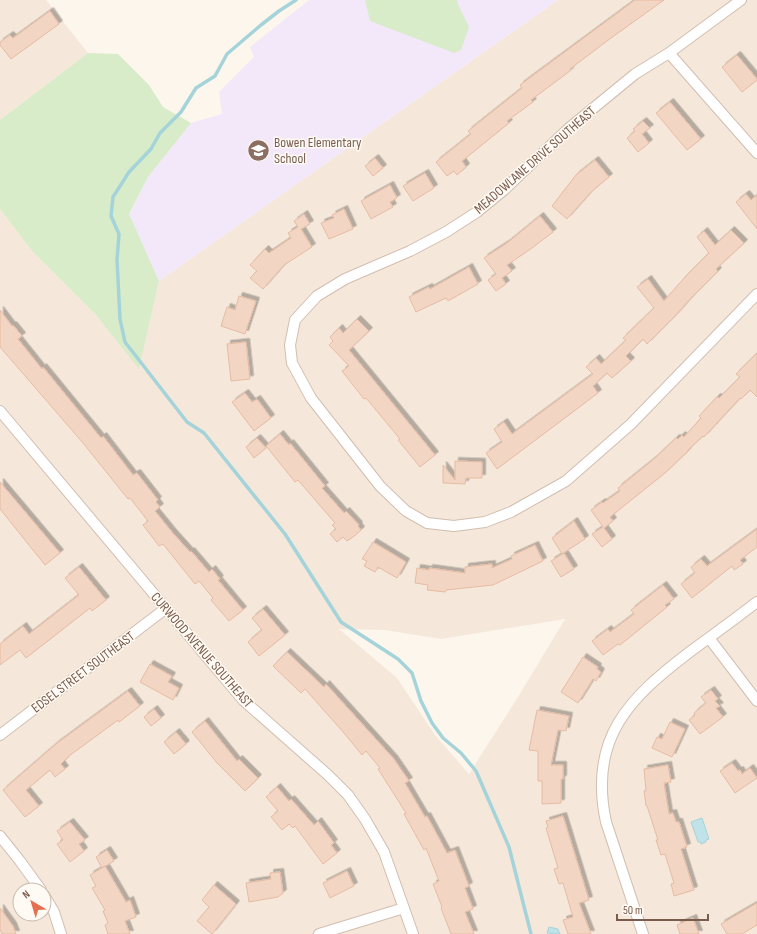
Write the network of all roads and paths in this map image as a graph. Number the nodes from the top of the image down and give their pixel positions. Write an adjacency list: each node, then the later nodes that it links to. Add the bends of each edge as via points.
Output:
1 (740, 0): 2 (street, MEADOWLANE DRIVE SOUTHEAST)
2 (669, 53): 3 (street); 4 (street, MEADOWLANE DRIVE SOUTHEAST, via 635,74 568,129 477,212 410,251 345,279 317,296 295,320 290,345 292,363 316,404 380,486 406,511 428,523 454,526 485,522 511,512 566,481 631,424)
3 (757, 153)
4 (757, 294)
5 (0, 411): 7 (street, CURWOOD AVENUE SOUTHEAST)
6 (757, 602): 8 (street)
7 (165, 609): 10 (street, EDSEL STREET SOUTHEAST); 13 (street, CURWOOD AVENUE SOUTHEAST, via 243,700 348,795 384,852)
8 (709, 638): 9 (street); 18 (street, via 668,668 644,689 626,710 610,741 602,773 606,822)
9 (757, 701)
10 (0, 735)
11 (0, 836): 12 (street)
12 (35, 882)
13 (404, 908): 16 (street); 17 (street, CURWOOD AVENUE SOUTHEAST)
14 (52, 909): 15 (street)
15 (61, 934)
16 (319, 934)
17 (413, 934)
18 (643, 934)

